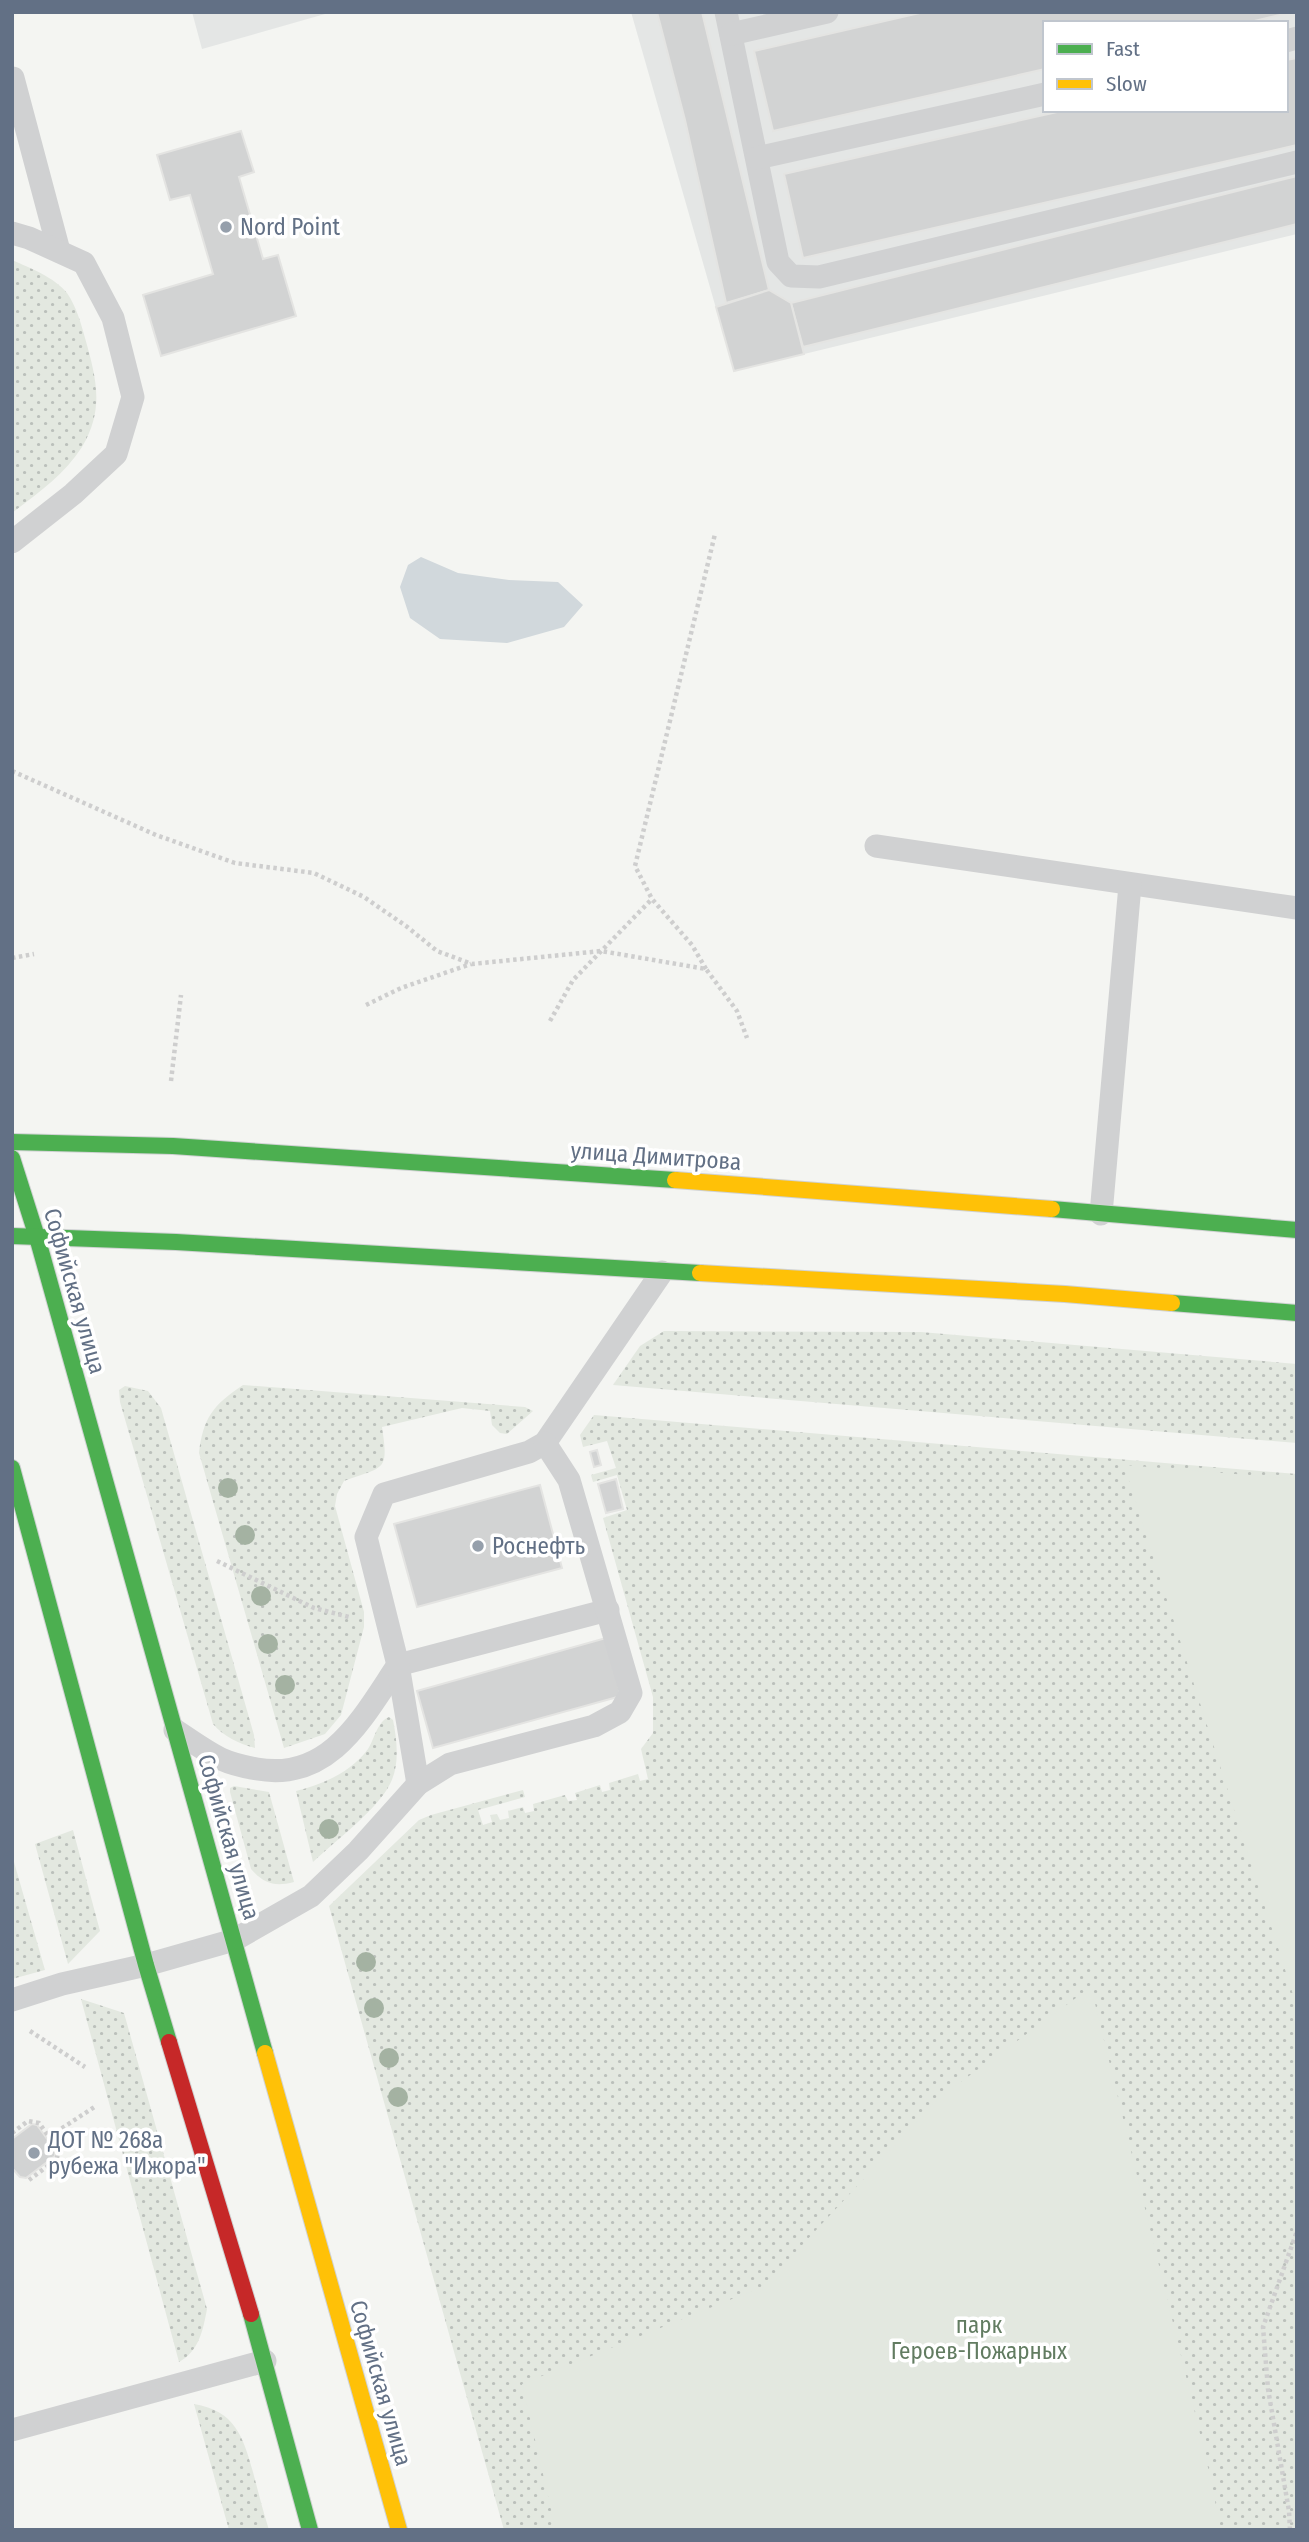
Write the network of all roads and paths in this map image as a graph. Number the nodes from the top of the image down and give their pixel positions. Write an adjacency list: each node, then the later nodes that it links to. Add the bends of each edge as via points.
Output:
1 (827, 12): 2 (lane)
2 (729, 23): 5 (lane)
3 (13, 78): 8 (lane)
4 (1043, 94): 5 (lane)
5 (757, 158): 6 (lane, via 778,262 791,276 819,277)
6 (1297, 162)
7 (12, 233): 8 (lane)
8 (59, 251): 10 (lane, via 84,263 113,318 133,397 116,454)
9 (715, 534): 14 (path, via 635,866)
10 (12, 542)
11 (12, 771): 19 (path, via 156,835 235,863 314,873 363,897 437,951)
12 (876, 846): 13 (lane)
13 (1130, 885): 15 (lane); 28 (lane)
14 (652, 899): 16 (path); 20 (path, via 692,945)
15 (1297, 908)
16 (601, 951): 19 (path); 20 (path); 23 (path, via 573,980)
17 (34, 954): 18 (path)
18 (12, 958)
19 (472, 964): 22 (path)
20 (706, 969): 24 (path, via 737,1011)
21 (181, 995): 25 (path)
22 (366, 1005)
23 (550, 1021)
24 (747, 1038)
25 (171, 1081)
26 (12, 1142): 28 (main road, улица Димитрова, via 200,1148)
27 (12, 1158): 31 (main road, Софийская улица)
28 (1101, 1214): 29 (main road, улица Димитрова)
29 (1297, 1230)
30 (12, 1236): 31 (main road)
31 (37, 1237): 32 (main road); 40 (main road, Софийская улица)
32 (662, 1272): 33 (main road, via 1065,1294); 34 (lane)
33 (1297, 1313)
34 (545, 1443): 37 (lane, via 569,1480); 38 (lane, via 529,1452 384,1494 366,1537)
35 (12, 1468): 43 (main road)
36 (217, 1561): 38 (path, via 314,1608)
37 (608, 1610): 39 (lane); 41 (lane, via 631,1693 620,1712 594,1726 450,1764)
38 (388, 1624): 39 (lane)
39 (398, 1665): 40 (lane, via 339,1746 295,1769 276,1772 244,1767); 41 (lane)
40 (175, 1730): 42 (main road, Софийская улица)
41 (418, 1784): 42 (lane, via 311,1896)
42 (234, 1940): 43 (lane); 55 (main road, Софийская улица)
43 (146, 1965): 44 (lane); 52 (main road)
44 (12, 2000)
45 (23, 2027): 46 (path)
46 (85, 2067)
47 (96, 2106): 49 (path)
48 (12, 2133): 49 (path, via 34,2121)
49 (50, 2136): 50 (path, via 58,2148 57,2159)
50 (29, 2180)
51 (1297, 2231): 56 (path, via 1263,2327)
52 (265, 2361): 53 (lane); 54 (main road)
53 (12, 2430)
54 (310, 2530)
55 (399, 2530)
56 (1290, 2530)

